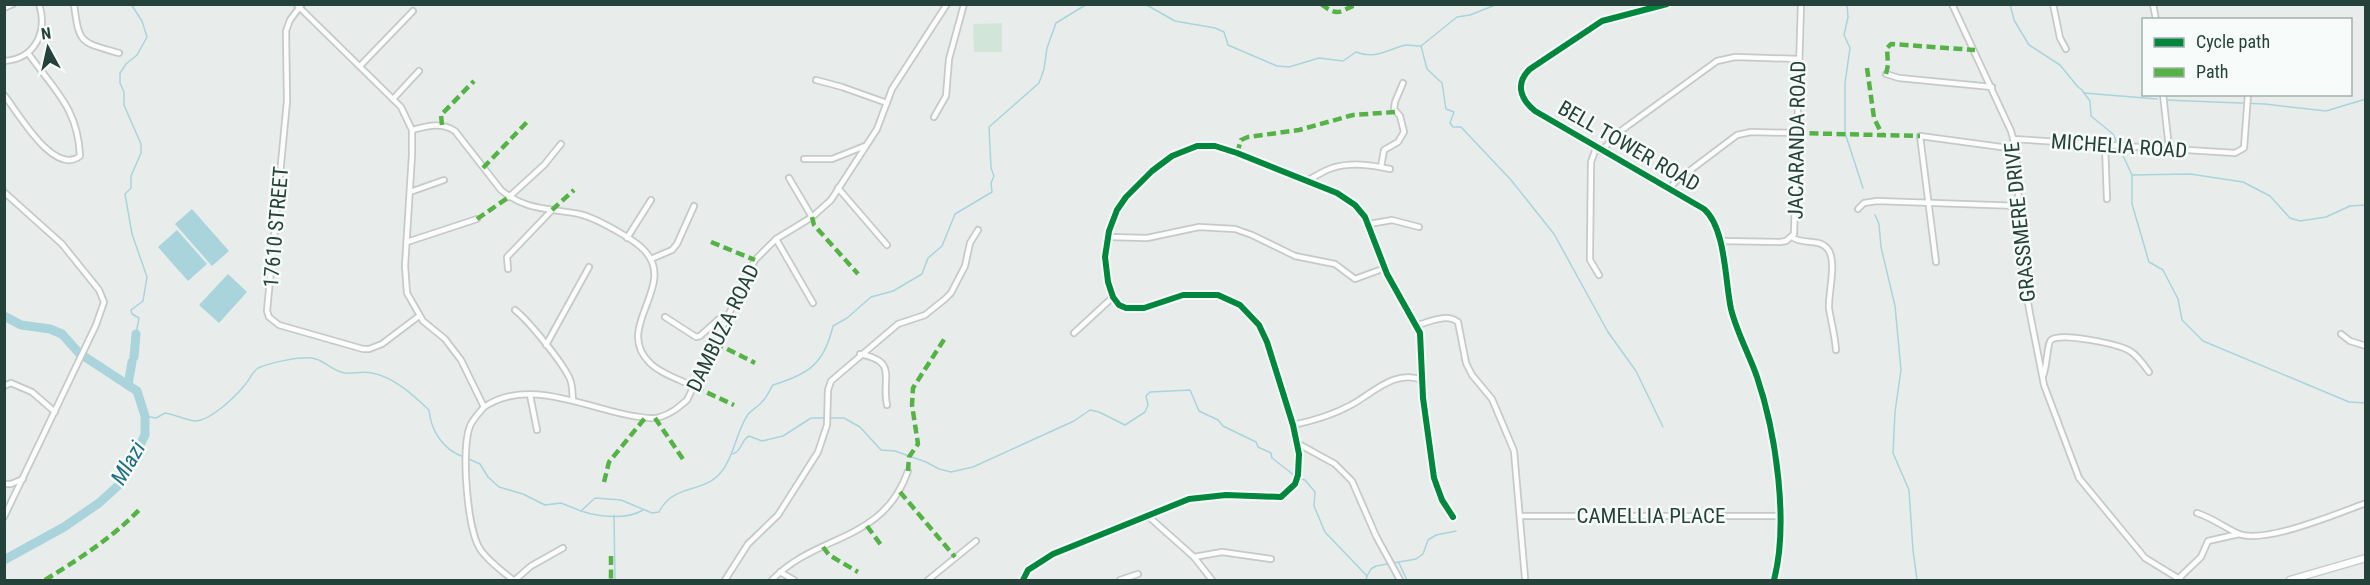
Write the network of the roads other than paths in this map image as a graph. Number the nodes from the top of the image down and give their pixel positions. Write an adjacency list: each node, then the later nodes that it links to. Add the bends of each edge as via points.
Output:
1 (13, 4): 11 (street)
2 (39, 4): 15 (street, via 42,30)
3 (74, 4): 14 (street, via 82,39)
4 (947, 4): 28 (street, DAMBUZA ROAD)
5 (964, 4): 29 (street, via 951,52 946,96)
6 (1667, 4): 37 (street, BELL TOWER ROAD, via 1596,25 1530,69 1522,79 1521,94 1528,105)
7 (1801, 4): 16 (street, JACARANDA ROAD)
8 (1952, 4): 23 (street, GRASSMERE DRIVE)
9 (2053, 4): 13 (street)
10 (299, 6): 18 (street); 78 (street, 17610 STREET, via 286,31 286,116 267,311 274,323 363,349 382,344)
11 (4, 8)
12 (413, 12): 18 (street)
13 (2066, 49)
14 (119, 52)
15 (28, 53): 17 (street); 24 (street, via 69,108 80,156 74,161 61,160 48,152)
16 (1799, 59): 31 (street, JACARANDA ROAD); 37 (street, via 1735,57 1717,62)
17 (4, 61)
18 (360, 66): 27 (street)
19 (419, 71): 27 (street)
20 (1886, 74): 23 (street)
21 (816, 80): 28 (street)
22 (1403, 82): 40 (street, via 1394,110 1404,132 1398,142 1384,150)
23 (1992, 87): 32 (street, GRASSMERE DRIVE)
24 (4, 95)
25 (2163, 96): 36 (street)
26 (2248, 96): 36 (street, MICHELIA ROAD, via 2241,152)
27 (393, 99): 30 (street)
28 (886, 103): 33 (street, DAMBUZA ROAD)
29 (934, 117)
30 (412, 130): 48 (street); 49 (street, via 442,125 455,131)
31 (1796, 133): 46 (street, via 1737,135); 63 (street, JACARANDA ROAD)
32 (2013, 139): 35 (street, MICHELIA ROAD); 38 (street, GRASSMERE DRIVE)
33 (869, 143): 39 (street, via 861,150 832,159); 45 (street, DAMBUZA ROAD)
34 (561, 144): 49 (street)
35 (2105, 145): 36 (street, MICHELIA ROAD); 50 (street)
36 (2169, 148)
37 (1598, 149): 46 (street, BELL TOWER ROAD); 74 (street, via 1591,162 1590,260)
38 (2016, 149): 52 (street, via 1920,136); 54 (street, GRASSMERE DRIVE)
39 (804, 159)
40 (1381, 167): 41 (street); 44 (street, via 1337,167)
41 (1390, 169)
42 (789, 178): 57 (street)
43 (444, 180): 48 (street)
44 (1306, 181): 59 (street, via 1344,197); 62 (street, via 1215,146 1188,148 1152,171 1126,197)
45 (838, 188): 57 (street, DAMBUZA ROAD, via 823,210); 68 (street)
46 (1669, 189): 66 (street, BELL TOWER ROAD, via 1710,214)
47 (4, 192): 97 (street, via 62,244 104,302)
48 (410, 192): 67 (street)
49 (509, 197): 56 (street, via 528,206)
50 (2107, 199)
51 (651, 200): 64 (street)
52 (1928, 202): 54 (street); 55 (street, via 1877,201 1864,203); 70 (street)
53 (694, 206): 69 (street, via 677,244)
54 (2020, 206): 89 (street, GRASSMERE DRIVE, via 2022,268)
55 (1858, 209)
56 (552, 210): 64 (street, via 585,215); 73 (street, via 507,257)
57 (812, 218): 65 (street, DAMBUZA ROAD)
58 (477, 219): 67 (street)
59 (1369, 224): 60 (street, via 1392,220); 72 (street)
60 (1419, 227)
61 (978, 230): 87 (street, via 951,293 925,315 898,324)
62 (1108, 237): 72 (street, via 1147,238 1199,227 1235,229 1295,256 1335,264 1355,279); 75 (street, via 1106,270)
63 (1792, 237): 66 (street, JACARANDA ROAD, via 1780,242); 86 (street, via 1822,244 1832,257 1829,309)
64 (627, 238): 69 (street)
65 (776, 239): 76 (street); 80 (street, DAMBUZA ROAD, via 755,260)
66 (1720, 241): 108 (street, BELL TOWER ROAD, via 1731,310 1769,424)
67 (407, 242): 78 (street, via 407,293)
68 (887, 245)
69 (651, 259): 92 (street, via 654,287 637,329 638,343 651,364)
70 (1936, 261)
71 (590, 267): 84 (street)
72 (1384, 268): 81 (street)
73 (508, 269)
74 (1599, 275)
75 (1113, 297): 82 (street); 98 (street, via 1119,305 1134,310 1194,294 1218,295 1240,305 1267,342)
76 (813, 303)
77 (515, 310): 84 (street)
78 (419, 316): 96 (street, via 453,348)
79 (665, 317): 80 (street, via 696,337 719,320)
80 (725, 320): 92 (street, DAMBUZA ROAD)
81 (1417, 325): 90 (street, via 1422,342); 107 (street, via 1446,318 1458,322 1466,363 1492,399 1511,440 1517,465)
82 (1074, 333)
83 (2342, 334): 85 (street)
84 (546, 345): 94 (street, via 569,376)
85 (2366, 346)
86 (1836, 350)
87 (860, 354): 95 (street, via 876,358 884,365); 121 (street, via 831,381 827,425 807,471 778,515 748,544)
88 (2150, 372): 89 (street, via 2136,356 2122,348 2059,337 2048,344)
89 (2043, 379): 130 (street, GRASSMERE DRIVE, via 2083,485 2145,558)
90 (1422, 380): 98 (street, via 1414,376 1391,380 1349,406); 110 (street, via 1434,477)
91 (4, 386): 97 (street, via 11,382 23,386)
92 (695, 387): 94 (street, DAMBUZA ROAD, via 675,411 658,418 622,414)
93 (530, 395): 94 (street, DAMBUZA ROAD); 96 (street, DAMBUZA ROAD, via 501,397); 99 (street)
94 (573, 400)
95 (887, 405)
96 (484, 407): 120 (street, via 471,425 466,445 473,530 486,557)
97 (55, 412): 102 (street)
98 (1293, 425): 100 (street)
99 (537, 430)
100 (1297, 442): 106 (street, via 1298,475 1286,495 1205,496); 128 (street, via 1349,476)
101 (908, 471): 117 (street, via 900,492 867,526 806,553)
102 (23, 479): 103 (street); 109 (street)
103 (4, 484)
104 (2366, 503): 111 (street, via 2281,531)
105 (2197, 513): 111 (street)
106 (1148, 516): 114 (street); 125 (street, via 1053,554 1028,570)
107 (1520, 516): 108 (street, CAMELLIA PLACE); 119 (street)
108 (1781, 516): 129 (street, BELL TOWER ROAD)
109 (4, 517)
110 (1453, 517)
111 (2239, 534): 130 (street, via 2208,541 2201,557)
112 (976, 541): 124 (street)
113 (563, 549): 120 (street)
114 (1194, 557): 116 (street, via 1222,552); 127 (street)
115 (2366, 558): 131 (street)
116 (1271, 559)
117 (780, 572): 122 (street); 123 (street)
118 (1138, 574): 126 (street)
119 (1525, 578)
120 (514, 580)
121 (725, 580)
122 (772, 580)
123 (794, 580)
124 (928, 580)
125 (1023, 580)
126 (1120, 580)
127 (1212, 580)
128 (1400, 580)
129 (1774, 580)
130 (2179, 580)
131 (2290, 580)

